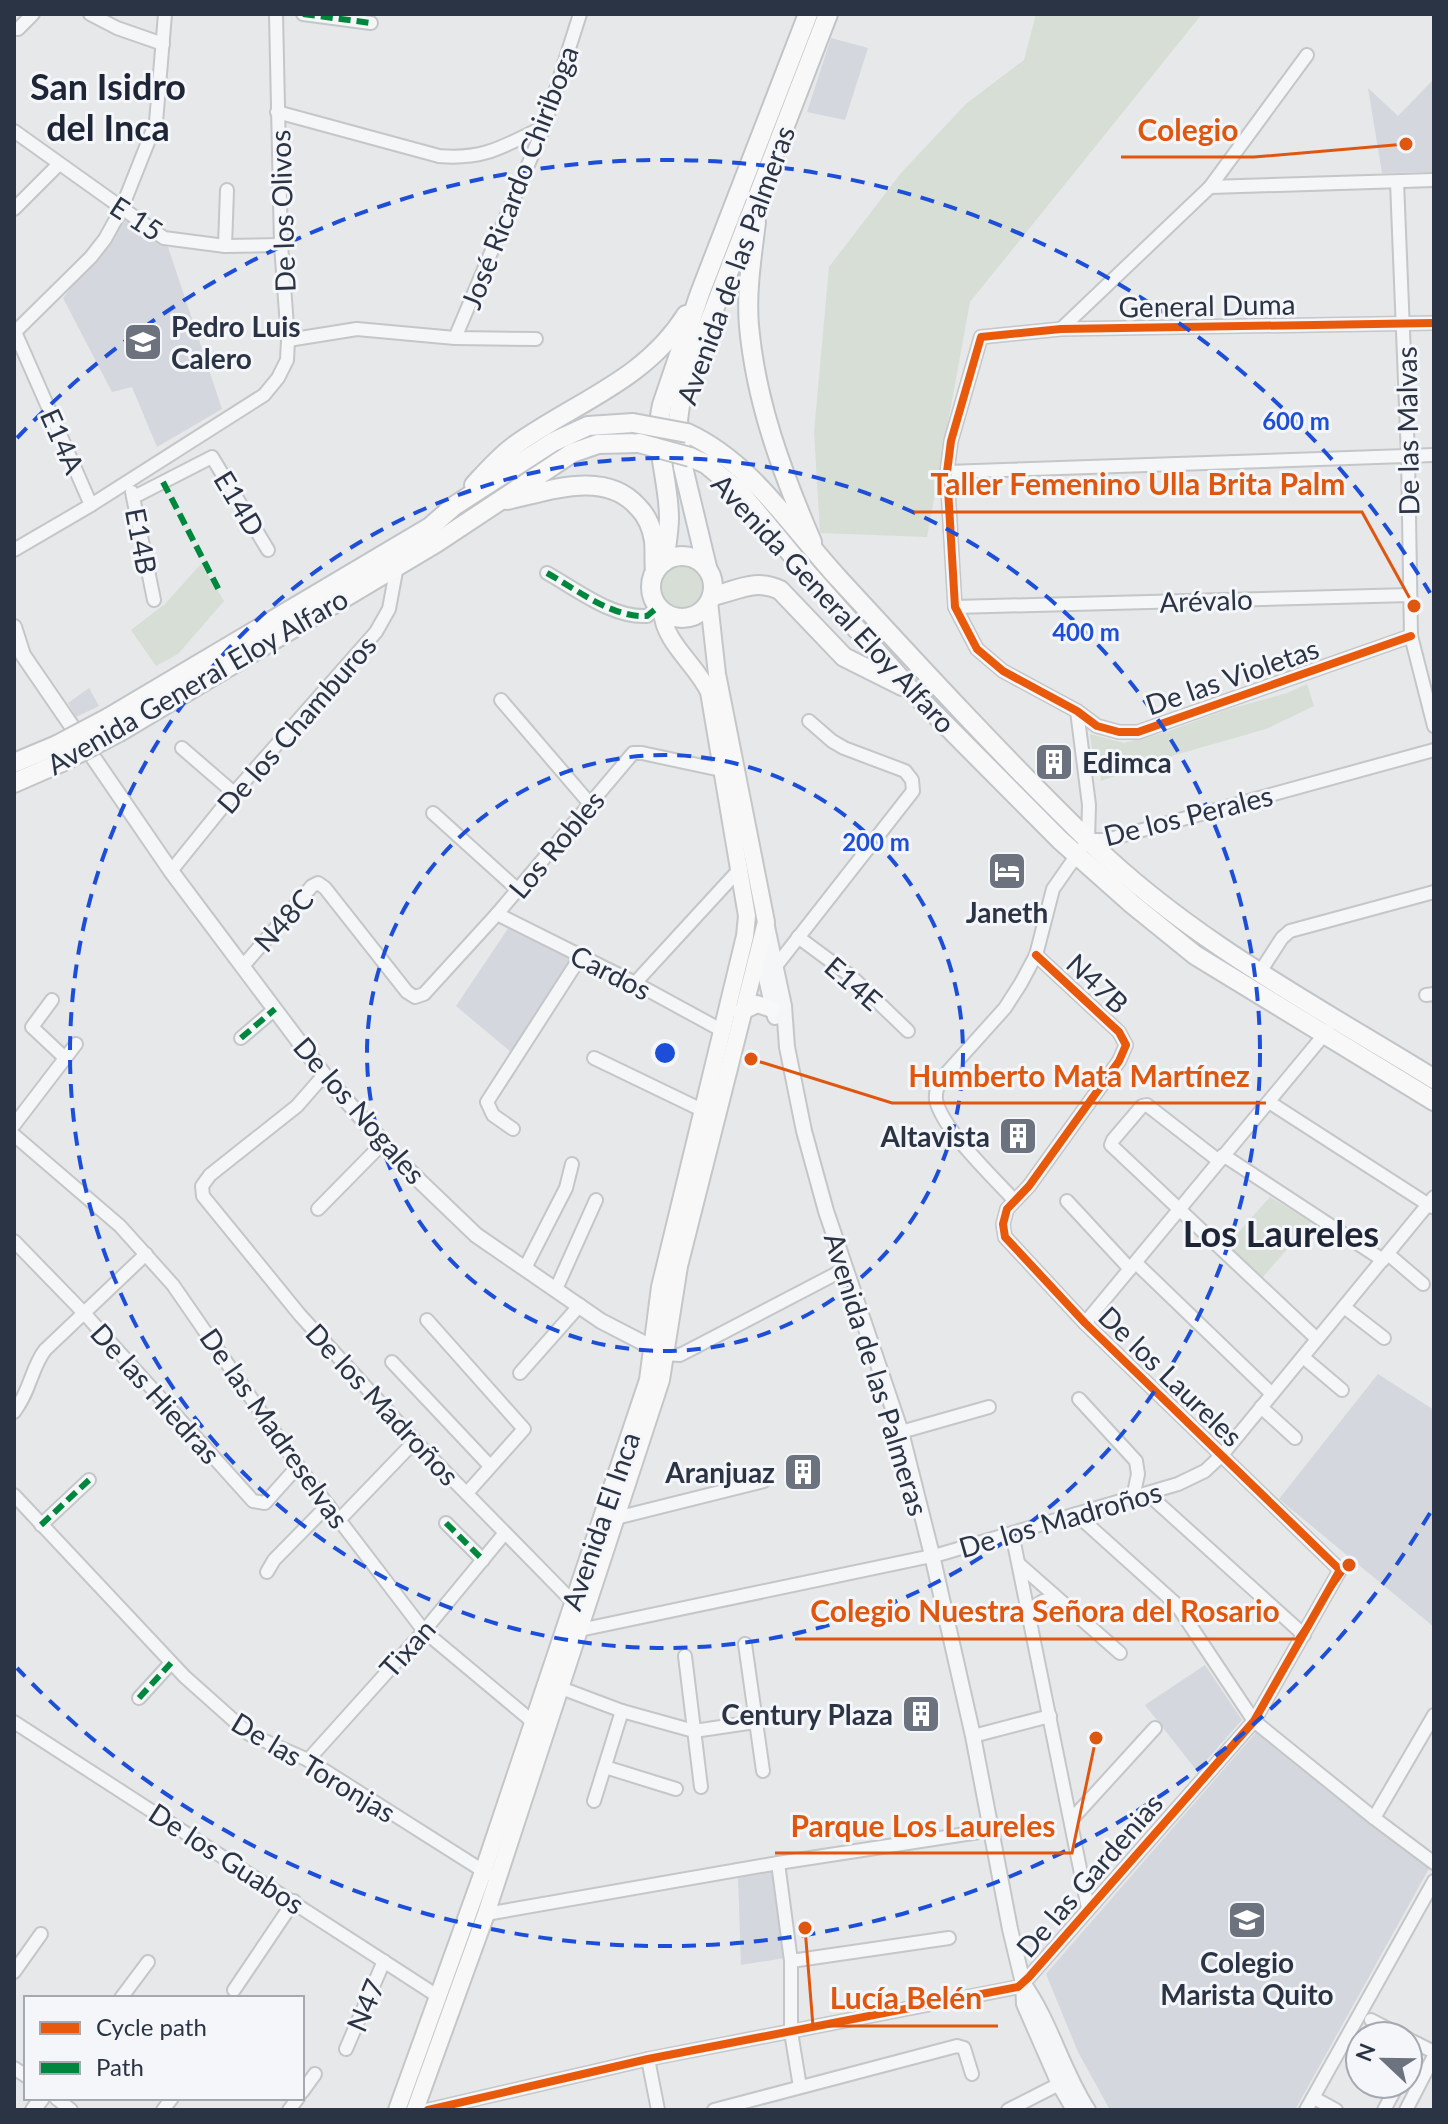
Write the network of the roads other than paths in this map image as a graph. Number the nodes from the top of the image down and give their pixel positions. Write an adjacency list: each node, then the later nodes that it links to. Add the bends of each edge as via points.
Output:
1 (33, 14): 10 (street)
2 (90, 14): 11 (street)
3 (165, 14): 11 (street)
4 (276, 14): 13 (street, De los Olivos)
5 (303, 14): 9 (street)
6 (580, 14): 14 (street, José Ricardo Chiriboga)
7 (808, 14): 26 (main road, Avenida de las Palmeras)
8 (828, 14): 21 (main road, Avenida de las Palmeras)
9 (371, 23)
10 (14, 29)
11 (163, 44): 23 (street, via 156,122)
12 (1307, 55): 19 (street)
13 (277, 112): 14 (street, via 462,158 486,154); 24 (street, De los Olivos)
14 (544, 127): 32 (street, José Ricardo Chiriboga)
15 (14, 131): 16 (street, E 15)
16 (59, 164): 22 (street); 23 (street, E 15)
17 (1434, 180): 18 (street)
18 (1397, 182): 19 (street); 28 (street, De las Malvas)
19 (1210, 187): 29 (street)
20 (227, 190): 25 (street)
21 (758, 199): 45 (main road, via 748,323 758,393 781,470); 48 (main road, Avenida de las Palmeras, via 700,346 678,420 683,467)
22 (14, 209)
23 (121, 210): 25 (street, E 15, via 169,240); 30 (street, via 91,257)
24 (281, 245): 25 (street, E 15); 34 (street, De los Olivos)
25 (225, 246)
26 (700, 293): 42 (main road, via 668,341 637,370 514,445); 47 (main road, Avenida de las Palmeras, via 658,422 669,518)
27 (1434, 323): 28 (street, General Duma)
28 (1404, 324): 29 (street, General Duma); 36 (street, De las Malvas)
29 (1061, 329): 31 (street, General Duma)
30 (14, 333): 41 (street, E14A)
31 (981, 337): 37 (street, De las Violetas)
32 (455, 338): 33 (street); 34 (street, via 357,329)
33 (536, 339)
34 (288, 340): 38 (street, De los Olivos, via 287,360 264,395)
35 (1434, 455): 36 (street)
36 (1408, 456): 37 (street); 50 (street, De las Malvas)
37 (947, 472): 53 (street, De las Violetas)
38 (128, 481): 39 (street, E14B); 41 (street, De los Olivos)
39 (134, 497): 44 (street, E14D, via 212,457); 52 (street, E14B)
40 (497, 502): 46 (main road, Avenida General Eloy Alfaro); 47 (main road, via 575,486 617,491 632,500 649,524); 57 (main road, Avenida General Eloy Alfaro, bridge, via 572,453 598,444 639,443 706,464 740,492)
41 (91, 505): 43 (street, De los Olivos)
42 (454, 506): 45 (main road, Avenida General Eloy Alfaro, bridge, via 569,434 588,426 633,423 687,433 717,449 749,477); 61 (main road, Avenida General Eloy Alfaro, via 430,527)
43 (14, 550)
44 (268, 550)
45 (820, 559): 72 (main road, Avenida General Eloy Alfaro)
46 (397, 566): 61 (main road, Avenida General Eloy Alfaro); 69 (street, De los Chamburos, via 389,609 376,632)
47 (659, 567): 48 (main road, via 672,557 691,556); 54 (main road, Avenida de las Palmeras, via 651,590)
48 (707, 567): 51 (main road, Avenida de las Palmeras, via 713,581)
49 (547, 573): 54 (street, via 629,615 647,616)
50 (1410, 595): 53 (street, Arévalo); 56 (street, De las Malvas)
51 (711, 599): 54 (main road, via 704,610 688,618); 57 (main road, via 747,584 780,590 844,657); 80 (main road, Avenida de las Palmeras, via 717,674)
52 (154, 600)
53 (955, 607): 59 (street, De las Violetas, via 977,649 1003,671)
54 (660, 609): 67 (main road, Avenida de las Palmeras, via 668,634 709,692)
55 (14, 627): 74 (street, De los Nogales, via 23,655)
56 (1411, 636): 59 (street, De las Violetas, via 1138,732 1097,726); 62 (street, De las Malvas)
57 (910, 689): 73 (main road, Avenida General Eloy Alfaro)
58 (501, 700): 70 (street)
59 (1077, 711): 72 (street)
60 (809, 721): 81 (street, via 844,748 905,771 913,791)
61 (114, 725): 65 (main road, Avenida General Eloy Alfaro, bridge)
62 (1434, 726)
63 (182, 748): 69 (street)
64 (1434, 750): 72 (street, De los Perales, via 1106,840)
65 (60, 753): 66 (main road, Avenida General Eloy Alfaro); 68 (main road, Avenida General Eloy Alfaro)
66 (14, 763)
67 (721, 770): 70 (street, Los Robles, via 633,753); 75 (main road, Avenida de las Palmeras)
68 (14, 783)
69 (234, 793): 74 (street, De los Chamburos)
70 (591, 805): 76 (street, Los Robles)
71 (433, 813): 76 (street)
72 (1088, 840): 73 (street, De los Perales); 87 (main road, Avenida General Eloy Alfaro, via 1140,889)
73 (1076, 856): 83 (street, De los Perales, via 1051,895); 97 (main road, Avenida General Eloy Alfaro, via 1195,955)
74 (171, 871): 85 (street, De los Nogales)
75 (737, 872): 79 (main road, Avenida de las Palmeras); 88 (street)
76 (518, 890): 78 (street, Los Robles)
77 (1434, 892): 87 (street, via 1290,931)
78 (497, 914): 84 (street, Cardos); 89 (street, Los Robles, via 424,994)
79 (747, 916): 82 (street, Avenida de las Palmeras); 95 (main road, Avenida El Inca)
80 (766, 922): 82 (main road, Avenida El Inca)
81 (796, 940): 82 (street); 86 (street); 96 (street, E14E, via 852,977)
82 (764, 944): 86 (street, Avenida de las Palmeras); 92 (street, Avenida de las Palmeras); 93 (main road, Avenida El Inca)
83 (1036, 955): 115 (street, De los Perales, via 1005,1008 936,1088 937,1104 953,1130); 115 (street, N47B, via 1119,1032 1126,1045)
84 (581, 956): 88 (street, Cardos); 109 (street, via 487,1102 493,1115)
85 (243, 966): 89 (street, N48C, via 318,883); 91 (street, De los Nogales)
86 (776, 966): 100 (street, Avenida de las Palmeras)
87 (1260, 972): 94 (main road, Avenida General Eloy Alfaro)
88 (635, 983): 95 (street, Cardos)
89 (415, 997)
90 (52, 1000): 101 (street, via 32,1027)
91 (275, 1009): 98 (street); 103 (street, De los Nogales)
92 (772, 1009): 93 (main road, via 757,1004); 100 (street, Avenida de las Palmeras)
93 (741, 1012): 135 (main road, Avenida El Inca)
94 (1337, 1019): 97 (street); 104 (main road, Avenida General Eloy Alfaro)
95 (723, 1031): 107 (main road, Avenida El Inca)
96 (908, 1031)
97 (1325, 1035): 105 (main road, Avenida General Eloy Alfaro); 106 (street)
98 (241, 1038)
99 (76, 1044): 101 (street)
100 (787, 1047): 125 (street, Avenida de las Palmeras, via 804,1131)
101 (65, 1058): 108 (street)
102 (594, 1058): 107 (street)
103 (324, 1075): 111 (street, De los Nogales); 147 (street, De los Madroños, via 297,1106 210,1175 202,1186 203,1196 300,1315)
104 (1434, 1079)
105 (1434, 1101)
106 (1269, 1102): 112 (street); 117 (street)
107 (704, 1111): 135 (main road, Avenida El Inca, via 660,1287)
108 (14, 1125)
109 (513, 1129)
110 (14, 1135): 121 (street, De las Madreselvas)
111 (383, 1143): 118 (street); 124 (street, De los Nogales, via 459,1221)
112 (1221, 1158): 119 (street); 119 (street, via 1150,1106 1142,1106 1113,1140 1113,1150); 122 (street)
113 (572, 1164): 124 (street, via 566,1188)
114 (596, 1200): 127 (street)
115 (1014, 1200): 132 (street, De los Laureles, via 1003,1218 1007,1241)
116 (1067, 1201): 123 (street)
117 (1432, 1204): 122 (street, De los Madroños)
118 (318, 1209)
119 (1180, 1209): 123 (street); 134 (street)
120 (17, 1250): 130 (street, De las Hiedras)
121 (146, 1254): 130 (street); 149 (street, De las Madreselvas)
122 (1385, 1257): 126 (street); 129 (street, De los Madroños)
123 (1133, 1266): 132 (street); 140 (street)
124 (525, 1268): 127 (street, De los Nogales)
125 (845, 1269): 135 (street, via 680,1355); 145 (street, Avenida de las Palmeras)
126 (1423, 1284)
127 (556, 1289): 128 (street, De los Nogales)
128 (580, 1305): 135 (street, De los Nogales); 138 (street)
129 (1344, 1307): 133 (street); 134 (street, De los Madroños)
130 (84, 1313): 144 (street, via 41,1354 28,1392); 149 (street, De las Hiedras, via 253,1501 265,1503)
131 (427, 1320): 150 (street, via 524,1429)
132 (1085, 1323): 148 (street, De los Laureles)
133 (1384, 1338)
134 (1317, 1339): 136 (street, De los Madroños)
135 (659, 1352): 159 (main road, Avenida El Inca, via 661,1380); 171 (main road, Avenida El Inca)
136 (1303, 1357): 139 (street); 140 (street, De los Madroños)
137 (392, 1362): 150 (street)
138 (520, 1373)
139 (1342, 1390)
140 (1272, 1394): 143 (street, De los Madroños)
141 (1079, 1399): 156 (street, via 1136,1461)
142 (989, 1407): 145 (street)
143 (1261, 1407): 146 (street); 148 (street, De los Madroños)
144 (14, 1412)
145 (901, 1432): 165 (street, Avenida de las Palmeras)
146 (1295, 1438)
147 (415, 1441): 153 (street, De los Madroños); 160 (street)
148 (1222, 1455): 154 (street, De los Madroños, via 1191,1479); 168 (street, De los Laureles)
149 (298, 1466): 157 (street, De las Madreselvas)
150 (490, 1466): 153 (street)
151 (89, 1480): 162 (street)
152 (764, 1481): 159 (street)
153 (467, 1493): 164 (street, De los Madroños)
154 (1148, 1494): 156 (street, De los Madroños); 175 (street)
155 (14, 1495): 162 (street, De las Toronjas)
156 (1133, 1498): 158 (street, De los Madroños)
157 (328, 1505): 160 (street, De las Madreselvas); 169 (street)
158 (1076, 1514): 163 (street, De los Madroños); 185 (street, via 1176,1604)
159 (616, 1518): 173 (main road, Avenida El Inca)
160 (339, 1520): 174 (street, De las Madreselvas)
161 (446, 1523): 166 (street)
162 (41, 1525): 179 (street, De las Toronjas)
163 (1012, 1533): 165 (street, De los Madroños); 167 (street)
164 (504, 1534): 166 (street, Tixan); 171 (street, De los Madroños)
165 (932, 1555): 173 (street, De los Madroños); 191 (street, Avenida de las Palmeras)
166 (483, 1560): 174 (street, Tixan)
167 (1020, 1565): 170 (street); 172 (street)
168 (1340, 1570): 175 (street, De las Gardenias)
169 (267, 1572)
170 (1057, 1598): 172 (street); 177 (street)
171 (573, 1602): 173 (main road, Avenida El Inca)
172 (1029, 1610): 184 (street)
173 (571, 1629): 180 (main road, Avenida El Inca); 187 (main road, Avenida El Inca)
174 (424, 1631): 187 (street, De las Madreselvas); 192 (street, Tixan)
175 (1304, 1635): 185 (street, De las Gardenias)
176 (745, 1644): 188 (street)
177 (1120, 1653)
178 (685, 1656): 190 (street)
179 (171, 1663): 181 (street); 192 (street, De las Toronjas, via 249,1734)
180 (561, 1688): 182 (street); 203 (main road, Avenida El Inca)
181 (139, 1698)
182 (622, 1711): 190 (street); 193 (street)
183 (1434, 1715): 198 (street)
184 (1050, 1716): 191 (street); 199 (street)
185 (1254, 1721): 198 (street); 206 (street, De las Gardenias)
186 (14, 1722): 205 (street, De los Guabos)
187 (533, 1722): 203 (main road, Avenida El Inca)
188 (755, 1722): 190 (street); 194 (street)
189 (1155, 1728): 199 (street)
190 (694, 1731): 195 (street)
191 (973, 1736): 200 (street, Avenida de las Palmeras)
192 (308, 1760): 203 (street, De las Toronjas)
193 (605, 1767): 196 (street); 197 (street)
194 (763, 1771)
195 (701, 1787)
196 (676, 1789)
197 (594, 1801)
198 (1374, 1818): 202 (street)
199 (1072, 1819): 206 (street)
200 (992, 1830): 201 (street); 214 (street, Avenida de las Palmeras)
201 (778, 1863): 207 (street); 211 (street)
202 (1434, 1863)
203 (490, 1875): 207 (main road, Avenida El Inca); 217 (main road, Avenida El Inca)
204 (1434, 1881): 227 (street)
205 (294, 1901): 210 (street, De los Guabos); 215 (street)
206 (1088, 1908): 214 (street, De las Gardenias)
207 (486, 1914): 228 (main road, Avenida El Inca)
208 (41, 1934): 213 (street)
209 (949, 1938): 211 (street)
210 (384, 1961): 217 (street, De los Guabos); 219 (street, N47)
211 (791, 1961): 218 (street)
212 (148, 1962): 216 (street)
213 (14, 1972)
214 (1023, 1983): 218 (street, De las Gardenias); 224 (street, Avenida de las Palmeras, via 1024,2004)
215 (234, 1990)
216 (122, 1996)
217 (439, 1997): 228 (main road, Avenida El Inca)
218 (791, 2032): 221 (street, De las Gardenias); 225 (street)
219 (346, 2049)
220 (1434, 2054): 237 (street)
221 (648, 2059): 229 (street, De las Gardenias); 230 (street)
222 (315, 2074): 226 (street)
223 (972, 2074): 225 (street, via 960,2046)
224 (1065, 2081): 232 (street); 233 (street, Avenida de las Palmeras); 234 (street, Avenida de las Palmeras)
225 (800, 2087): 231 (street)
226 (304, 2089)
227 (1314, 2098): 235 (street); 236 (street)
228 (403, 2110)
229 (428, 2110)
230 (658, 2110)
231 (714, 2110)
232 (1008, 2110)
233 (1074, 2110)
234 (1088, 2110)
235 (1306, 2110)
236 (1336, 2110)
237 (1406, 2110)

